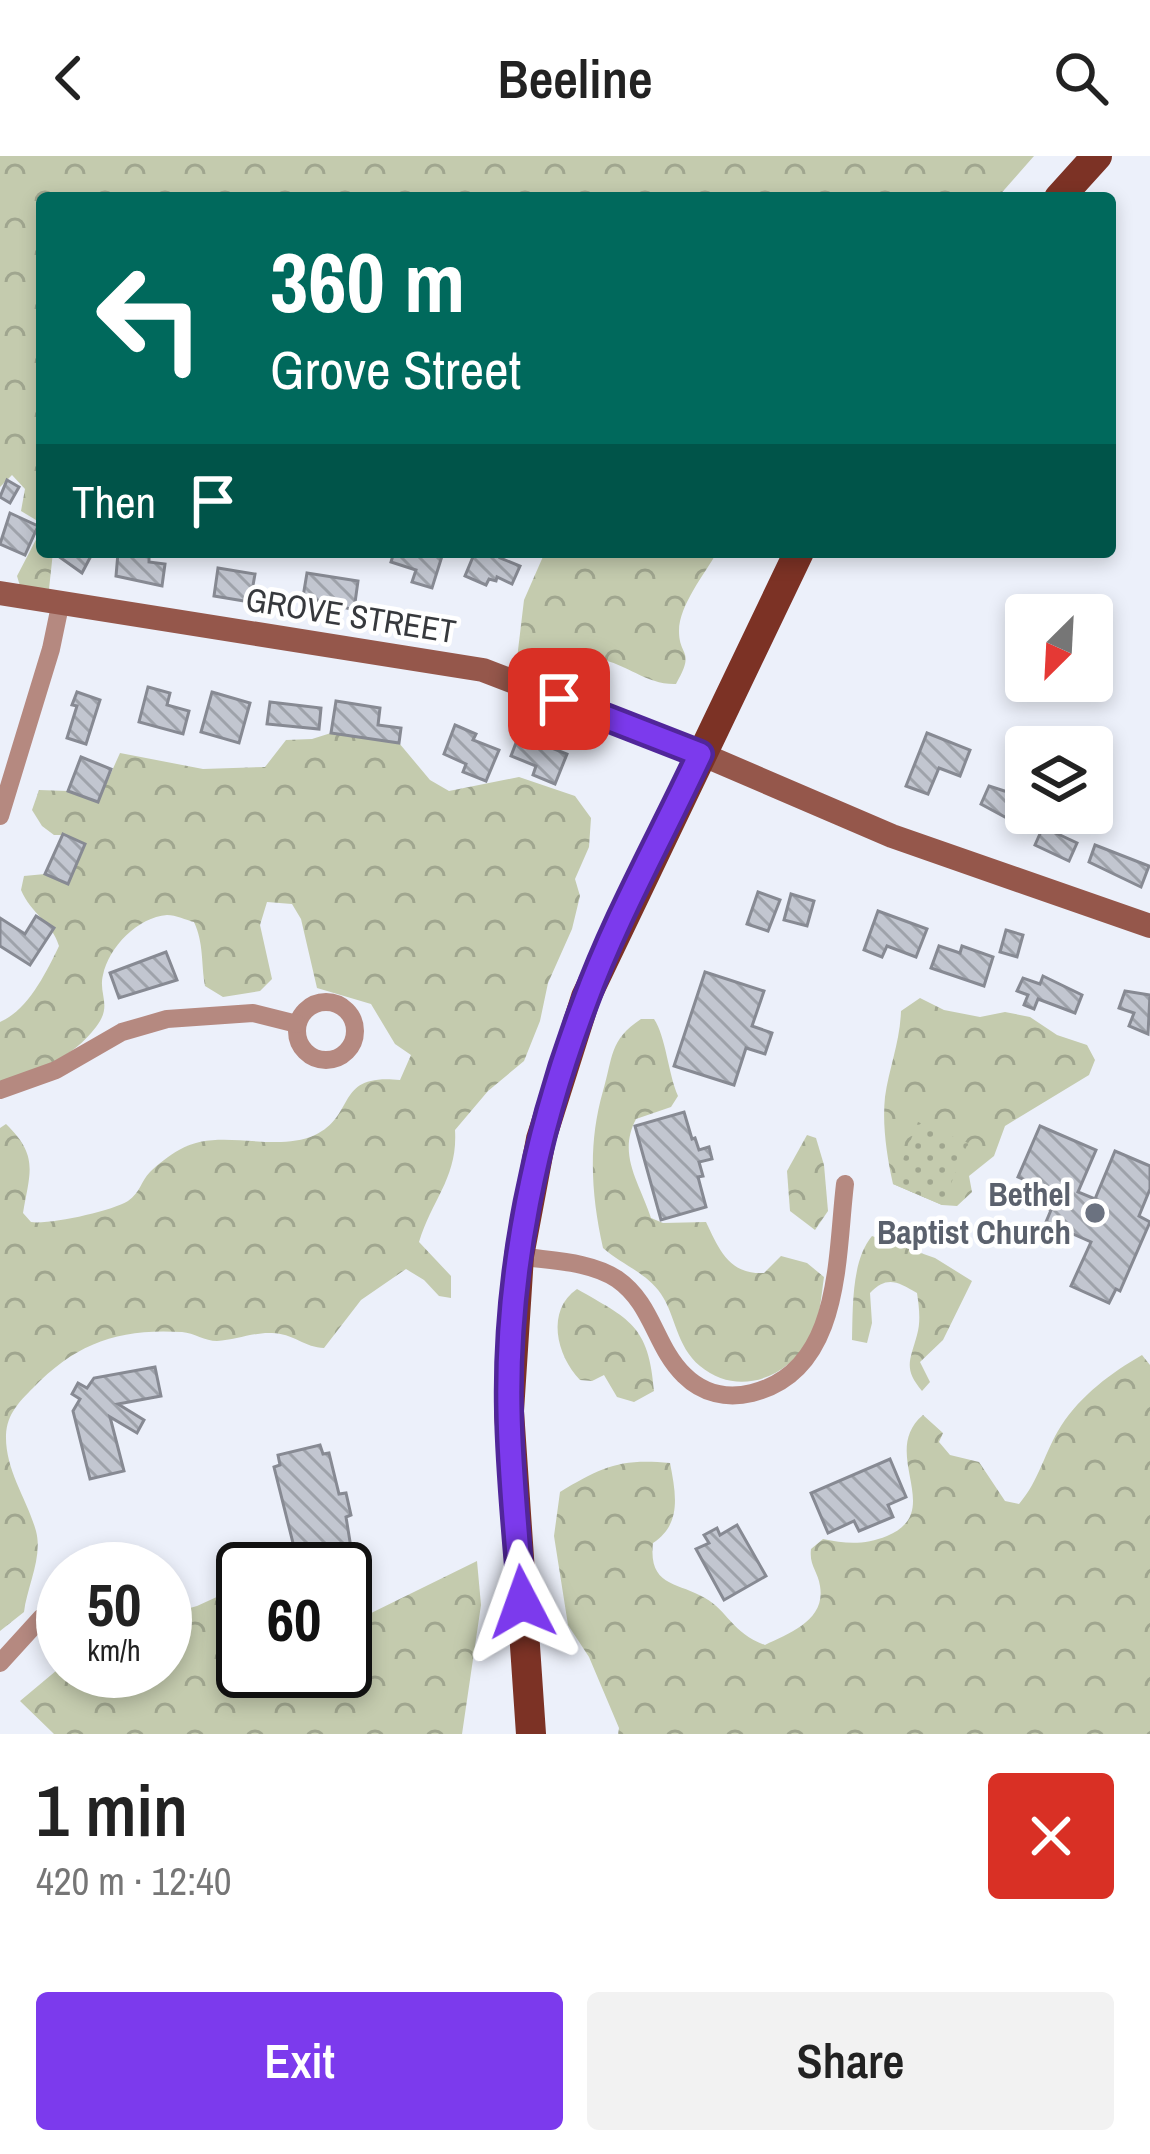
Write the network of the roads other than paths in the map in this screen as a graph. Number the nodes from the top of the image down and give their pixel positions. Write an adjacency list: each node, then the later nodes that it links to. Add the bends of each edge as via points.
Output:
1 (1097, 156): 2 (main road)
2 (1064, 192)
3 (796, 558): 6 (main road)
4 (0, 592): 5 (main road, GROVE STREET)
5 (61, 601): 6 (main road, GROVE STREET, via 483,670); 7 (street)
6 (700, 754): 8 (main road, GROVE STREET, via 892,836); 12 (main road, via 586,997 541,1139)
7 (0, 816)
8 (1150, 926)
9 (297, 1024): 10 (street, via 253,1013 167,1019)
10 (0, 1090)
11 (845, 1184): 12 (street, via 822,1336 787,1378 743,1395 716,1394 685,1376 639,1298 608,1274)
12 (519, 1256): 15 (main road, via 509,1411)
13 (36, 1623): 14 (street)
14 (0, 1663)
15 (531, 1734)

